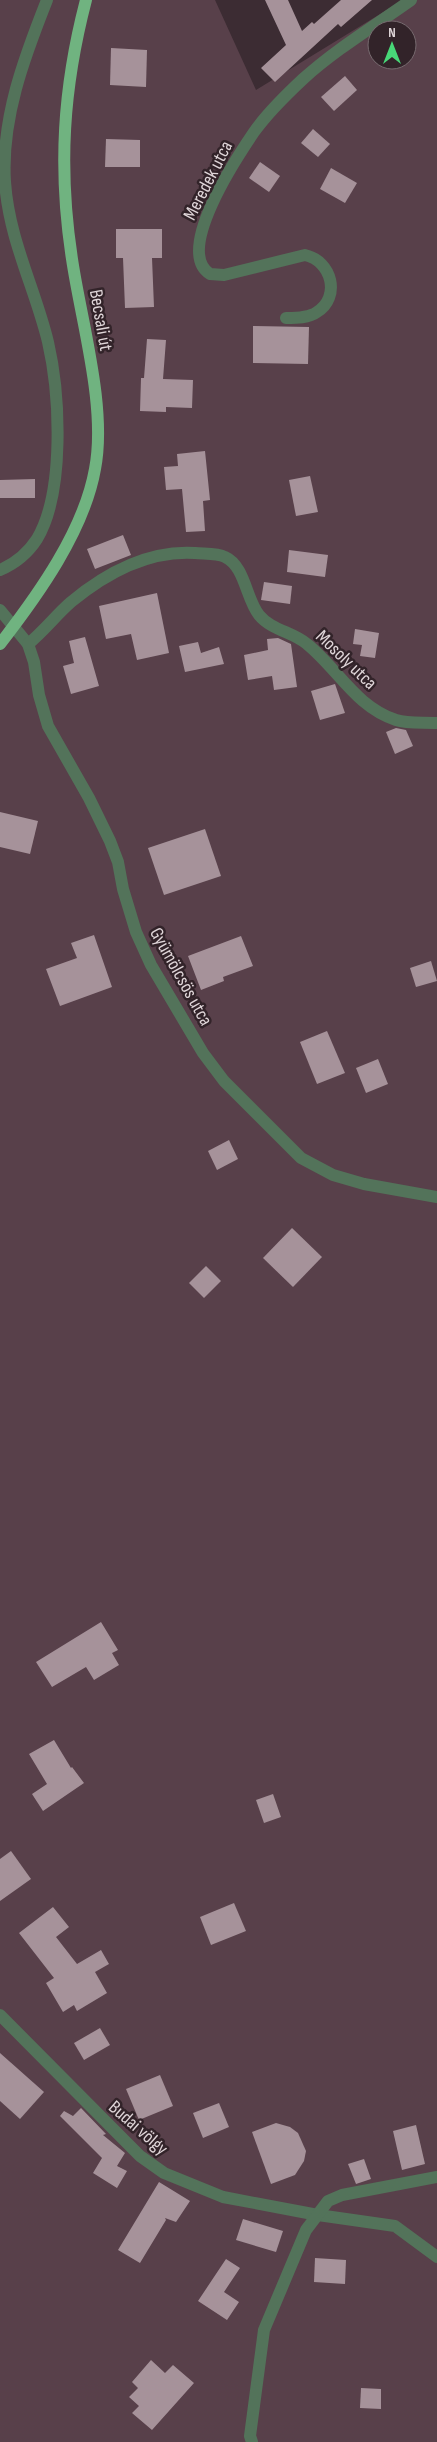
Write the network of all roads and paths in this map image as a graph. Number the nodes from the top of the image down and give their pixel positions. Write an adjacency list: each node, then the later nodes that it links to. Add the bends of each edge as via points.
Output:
1 (47, 0): 5 (street, via 14,94 5,141 5,183 13,236 49,352 55,388 54,486 37,539 22,556)
2 (86, 0): 7 (main road, Becsali út, via 69,70 63,146 72,258 95,399 98,436 95,469 85,504 67,542)
3 (411, 0): 4 (street, Meredek utca, via 304,78 255,131 204,222 199,238 199,256 200,264 210,274 224,275 305,255 314,257 325,266 331,282 327,302 316,313)
4 (286, 318)
5 (0, 570)
6 (0, 610): 7 (street)
7 (13, 627): 8 (main road, Becsali út); 9 (street, Gyümölcsös utca)
8 (0, 644)
9 (28, 644): 10 (street, Mosoly utca, via 71,603 102,580 136,562 186,553 226,557 236,567 259,615 269,624 306,643 371,708 396,720); 11 (street, Gyümölcsös utca, via 48,726 110,841 136,932 151,965 224,1081 301,1158 334,1175 364,1184)
10 (437, 723)
11 (437, 1197)
12 (0, 2014): 14 (street, Budai völgy, via 140,2156 164,2173 223,2197)
13 (437, 2177): 14 (street, via 342,2195 328,2201)
14 (318, 2215): 15 (street, Budai völgy, via 394,2226); 16 (street, via 302,2238 264,2330 250,2436)
15 (437, 2256)
16 (252, 2442)

